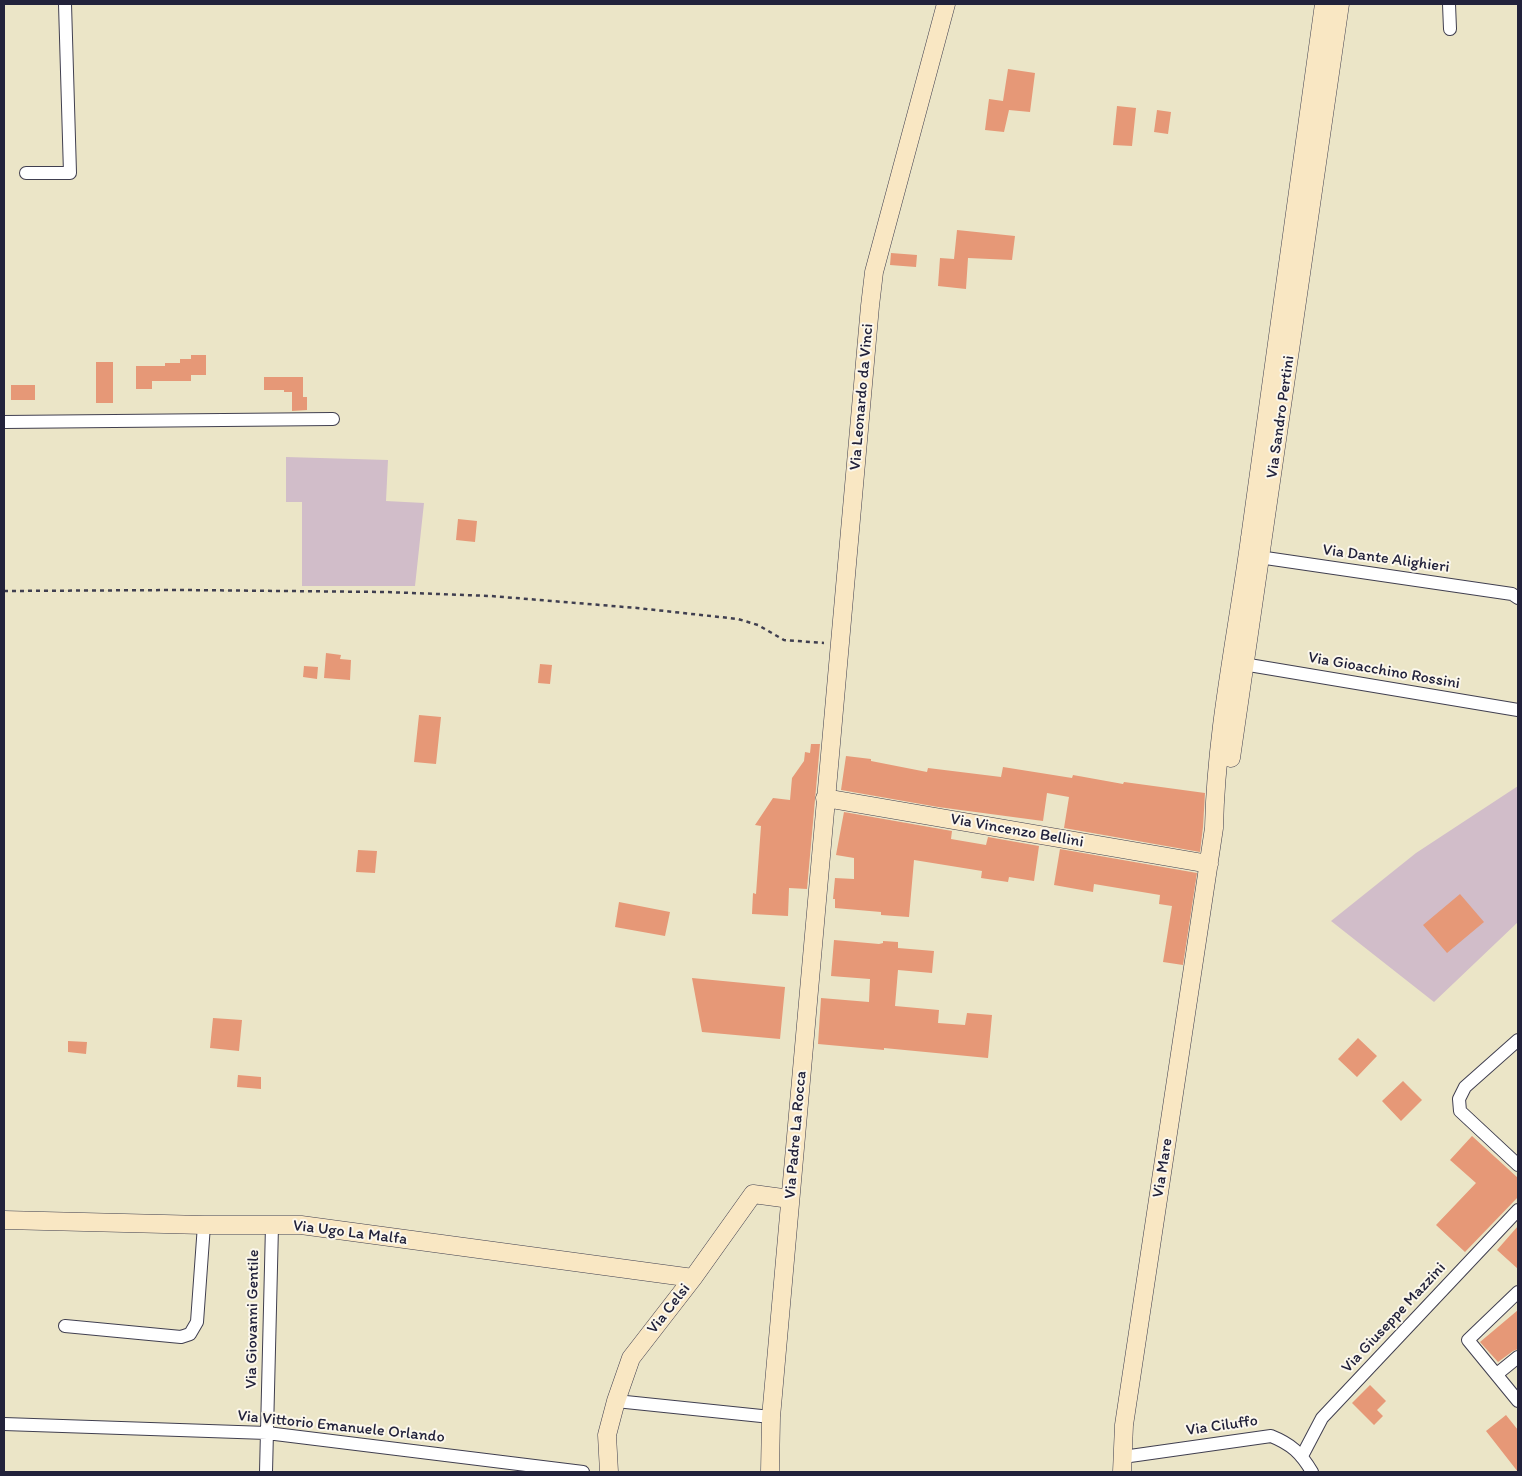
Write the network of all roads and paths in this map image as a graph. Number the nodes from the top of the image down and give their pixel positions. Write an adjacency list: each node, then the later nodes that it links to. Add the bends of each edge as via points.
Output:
1 (65, 4): 8 (street, via 70,173)
2 (946, 4): 14 (street, Via Leonardo da Vinci, via 874,272)
3 (1324, 4): 7 (street, Via Sandro Pertini)
4 (1340, 4): 7 (street, Via Sandro Pertini)
5 (1449, 4): 6 (street)
6 (1450, 29)
7 (1327, 38): 11 (street, Via Sandro Pertini)
8 (26, 173)
9 (333, 419): 10 (street)
10 (4, 422)
11 (1254, 557): 13 (street, Via Dante Alighieri, via 1512,594); 15 (street, Via Sandro Pertini)
12 (4, 591): 14 (path, via 365,591 491,596 738,618 784,640)
13 (1518, 598)
14 (839, 644): 17 (street, Via Leonardo da Vinci)
15 (1237, 663): 16 (street, Via Gioacchino Rossini); 18 (street, Via Sandro Pertini, via 1225,796 1214,828)
16 (1518, 710)
17 (825, 798): 18 (street, Via Vincenzo Bellini); 21 (street, Via Padre La Rocca)
18 (1209, 864): 37 (street, Via Mare)
19 (1518, 1040): 20 (street, via 1465,1086 1459,1099 1460,1111)
20 (1518, 1165)
21 (790, 1199): 26 (street, Via Celsi, via 753,1194); 33 (street, Via Padre La Rocca)
22 (1518, 1210): 36 (street, Via Giuseppe Mazzini, via 1322,1418)
23 (4, 1220): 24 (street, Via Ugo La Malfa)
24 (204, 1225): 25 (street, Via Ugo La Malfa); 28 (street, via 197,1322 190,1334 181,1336)
25 (272, 1226): 26 (street, Via Ugo La Malfa, via 301,1225); 35 (street, Via Giovanni Gentile)
26 (693, 1278): 31 (street, Via Celsi, via 631,1358)
27 (1518, 1292): 30 (street, via 1468,1340)
28 (65, 1326)
29 (1518, 1357): 30 (street)
30 (1497, 1374): 32 (street)
31 (616, 1401): 33 (street); 40 (street, Via Celsi, via 606,1435)
32 (1518, 1401)
33 (771, 1417): 41 (street, Via Padre La Rocca)
34 (4, 1424): 35 (street, Via Vittorio Emanuele Orlando)
35 (267, 1433): 38 (street, Via Giovanni Gentile); 39 (street, Via Vittorio Emanuele Orlando)
36 (1302, 1456): 37 (street, Via Ciluffo, via 1284,1441 1270,1436); 42 (street, Via Ciluffo)
37 (1120, 1468)
38 (266, 1472)
39 (583, 1472)
40 (609, 1472)
41 (770, 1472)
42 (1312, 1472)

